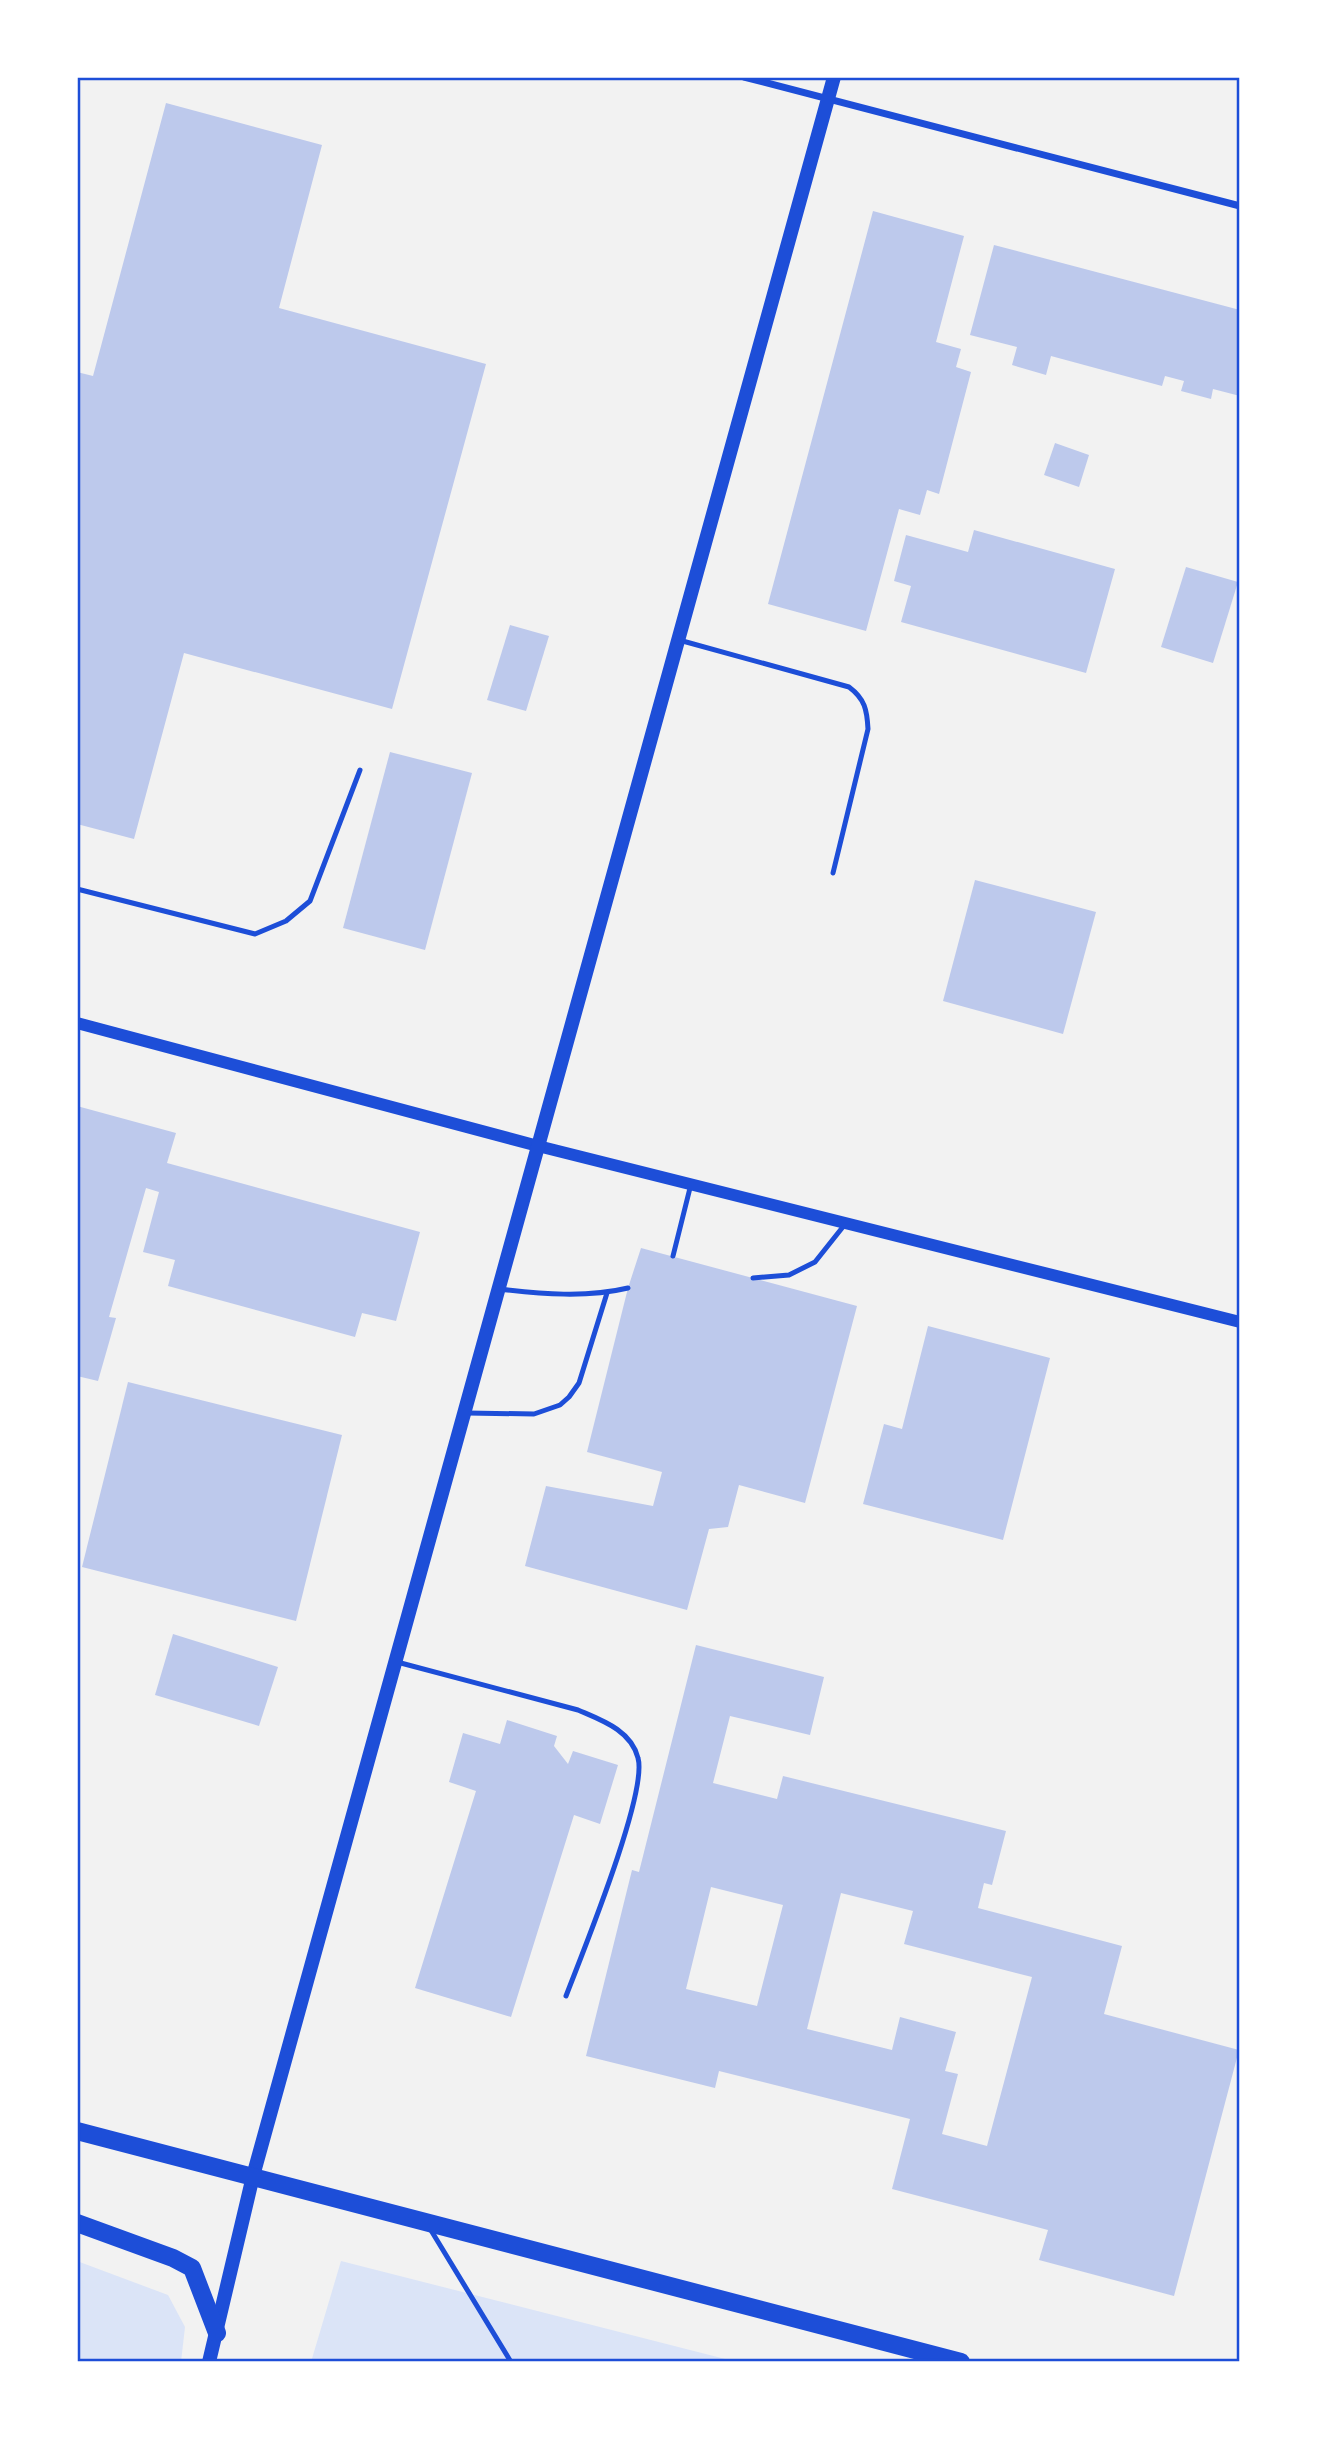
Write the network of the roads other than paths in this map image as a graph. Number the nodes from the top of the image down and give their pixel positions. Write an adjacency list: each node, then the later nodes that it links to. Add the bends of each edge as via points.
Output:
1 (744, 77): 3 (street)
2 (834, 77): 3 (main road)
3 (828, 98): 4 (street); 5 (main road)
4 (1240, 206)
5 (679, 640): 7 (lane, via 849,687 862,697 868,729); 10 (main road)
6 (360, 770): 8 (lane, via 310,901 286,921 255,934)
7 (832, 873)
8 (77, 889)
9 (77, 1023): 10 (street)
10 (538, 1146): 11 (street); 16 (main road)
11 (691, 1184): 12 (street); 13 (lane)
12 (846, 1223): 14 (lane, via 816,1262 789,1275); 18 (street)
13 (673, 1256)
14 (753, 1278)
15 (628, 1288): 17 (lane)
16 (499, 1289): 17 (lane); 19 (main road)
17 (607, 1293): 19 (lane, via 579,1382 569,1398 534,1414)
18 (1240, 1322)
19 (464, 1413): 20 (main road)
20 (397, 1662): 21 (lane, via 578,1710 629,1739 639,1759 638,1781 624,1837); 23 (main road)
21 (566, 1996)
22 (77, 2131): 23 (main road)
23 (253, 2176): 24 (main road); 26 (main road)
24 (425, 2221): 28 (lane); 29 (main road)
25 (77, 2223): 26 (main road, via 192,2268)
26 (217, 2333): 27 (main road)
27 (209, 2362)
28 (511, 2362)
29 (961, 2362)

